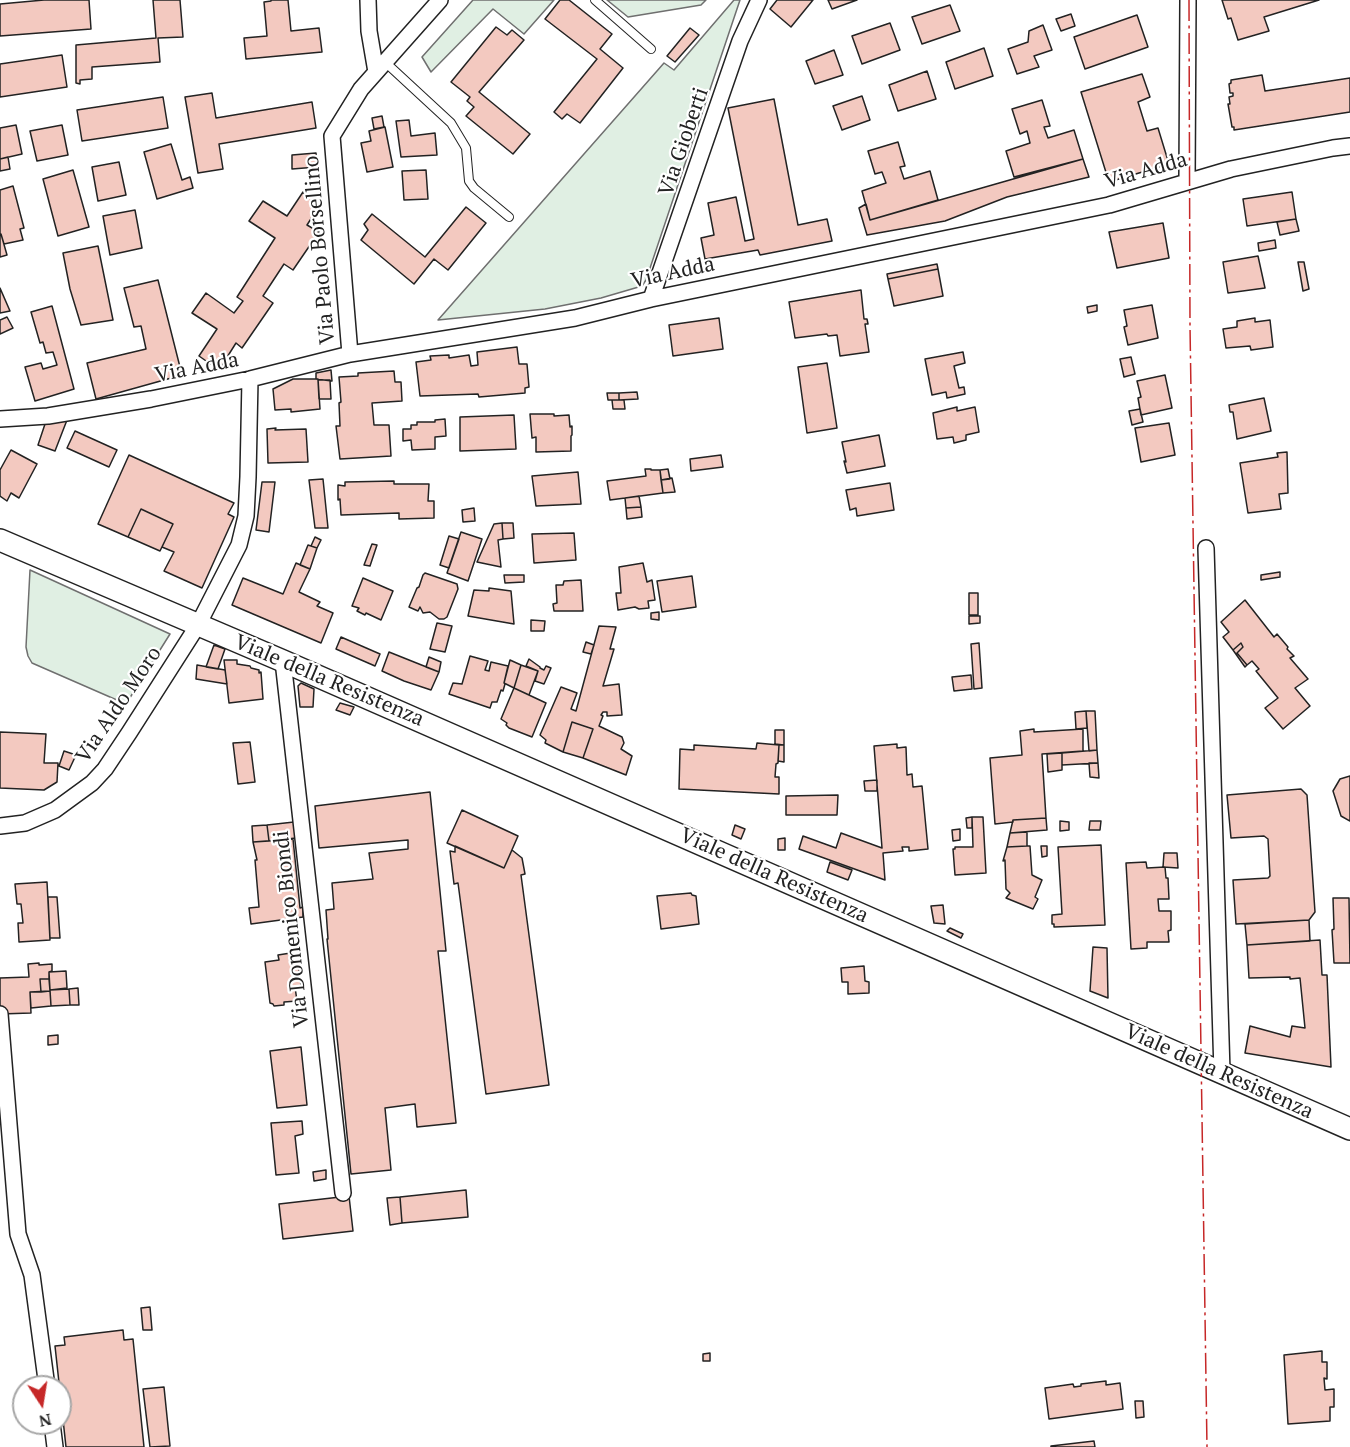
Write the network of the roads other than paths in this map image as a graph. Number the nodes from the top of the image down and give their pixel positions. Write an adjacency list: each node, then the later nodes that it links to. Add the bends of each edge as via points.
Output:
1 (368, 0): 7 (street, via 369,31)
2 (440, 0): 7 (street, Via Paolo Borsellino)
3 (596, 0): 6 (lane)
4 (759, 0): 11 (street, Via Gioberti, via 740,41)
5 (1188, 0): 9 (street)
6 (651, 50)
7 (380, 67): 10 (lane, via 451,123 466,148 469,181); 12 (street, Via Paolo Borsellino, via 361,88 332,136)
8 (1350, 146): 9 (street, Via Adda)
9 (1187, 181): 11 (street, Via Adda, via 1109,205)
10 (509, 217)
11 (651, 298): 12 (street, Via Adda, via 575,318)
12 (350, 354): 13 (street, Via Adda)
13 (249, 379): 14 (street, Via Adda, via 48,416); 17 (street, Via Aldo Moro, via 246,516 239,545)
14 (0, 419)
15 (0, 540): 17 (main road, Viale della Resistenza)
16 (1206, 548): 21 (street)
17 (198, 625): 18 (main road, Viale della Resistenza); 19 (street, Via Aldo Moro, via 92,783 55,810 25,823)
18 (283, 661): 21 (main road, Viale della Resistenza); 23 (street, Via Domenico Biondi)
19 (0, 826)
20 (0, 1014): 24 (street, via 18,1233 32,1275)
21 (1222, 1072): 22 (main road, Viale della Resistenza)
22 (1350, 1129)
23 (343, 1193)
24 (45, 1375)

